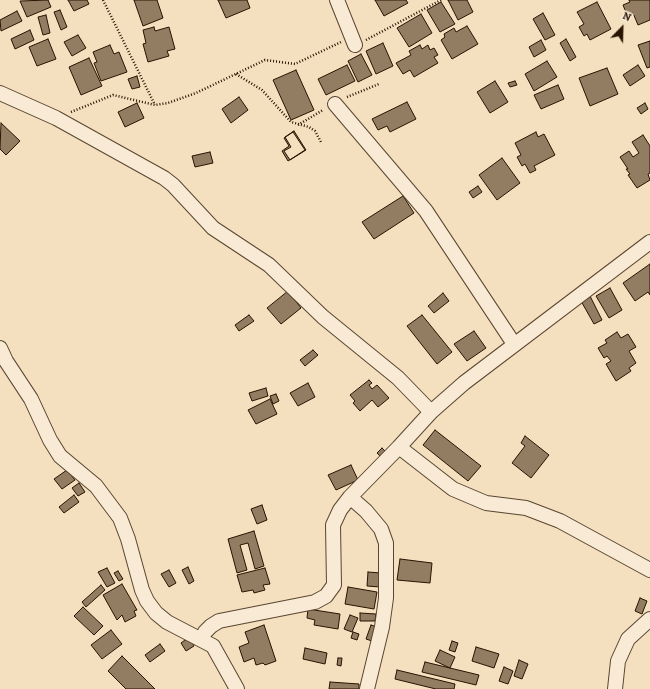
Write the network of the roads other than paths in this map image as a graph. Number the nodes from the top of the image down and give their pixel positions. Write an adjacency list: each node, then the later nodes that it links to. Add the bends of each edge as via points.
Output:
1 (337, 0): 2 (street)
2 (354, 41)
3 (0, 93): 8 (street, via 56,118 164,178 213,228 269,265 323,318 398,378)
4 (335, 104): 6 (street, via 426,211)
5 (650, 242): 6 (street)
6 (514, 344): 8 (street)
7 (0, 348): 13 (street, via 31,399 60,456 96,486 120,518 147,601 167,622)
8 (431, 412): 9 (street)
9 (399, 447): 10 (street); 11 (street, via 452,489 486,503 526,508 560,521)
10 (350, 497): 13 (street, via 333,525 334,585 326,596 315,602 219,622 205,632); 15 (street, via 381,529 386,543 384,612)
11 (650, 570)
12 (650, 619): 16 (street, via 628,639 618,662)
13 (202, 639): 14 (street, via 213,646)
14 (237, 689)
15 (367, 689)
16 (615, 689)

